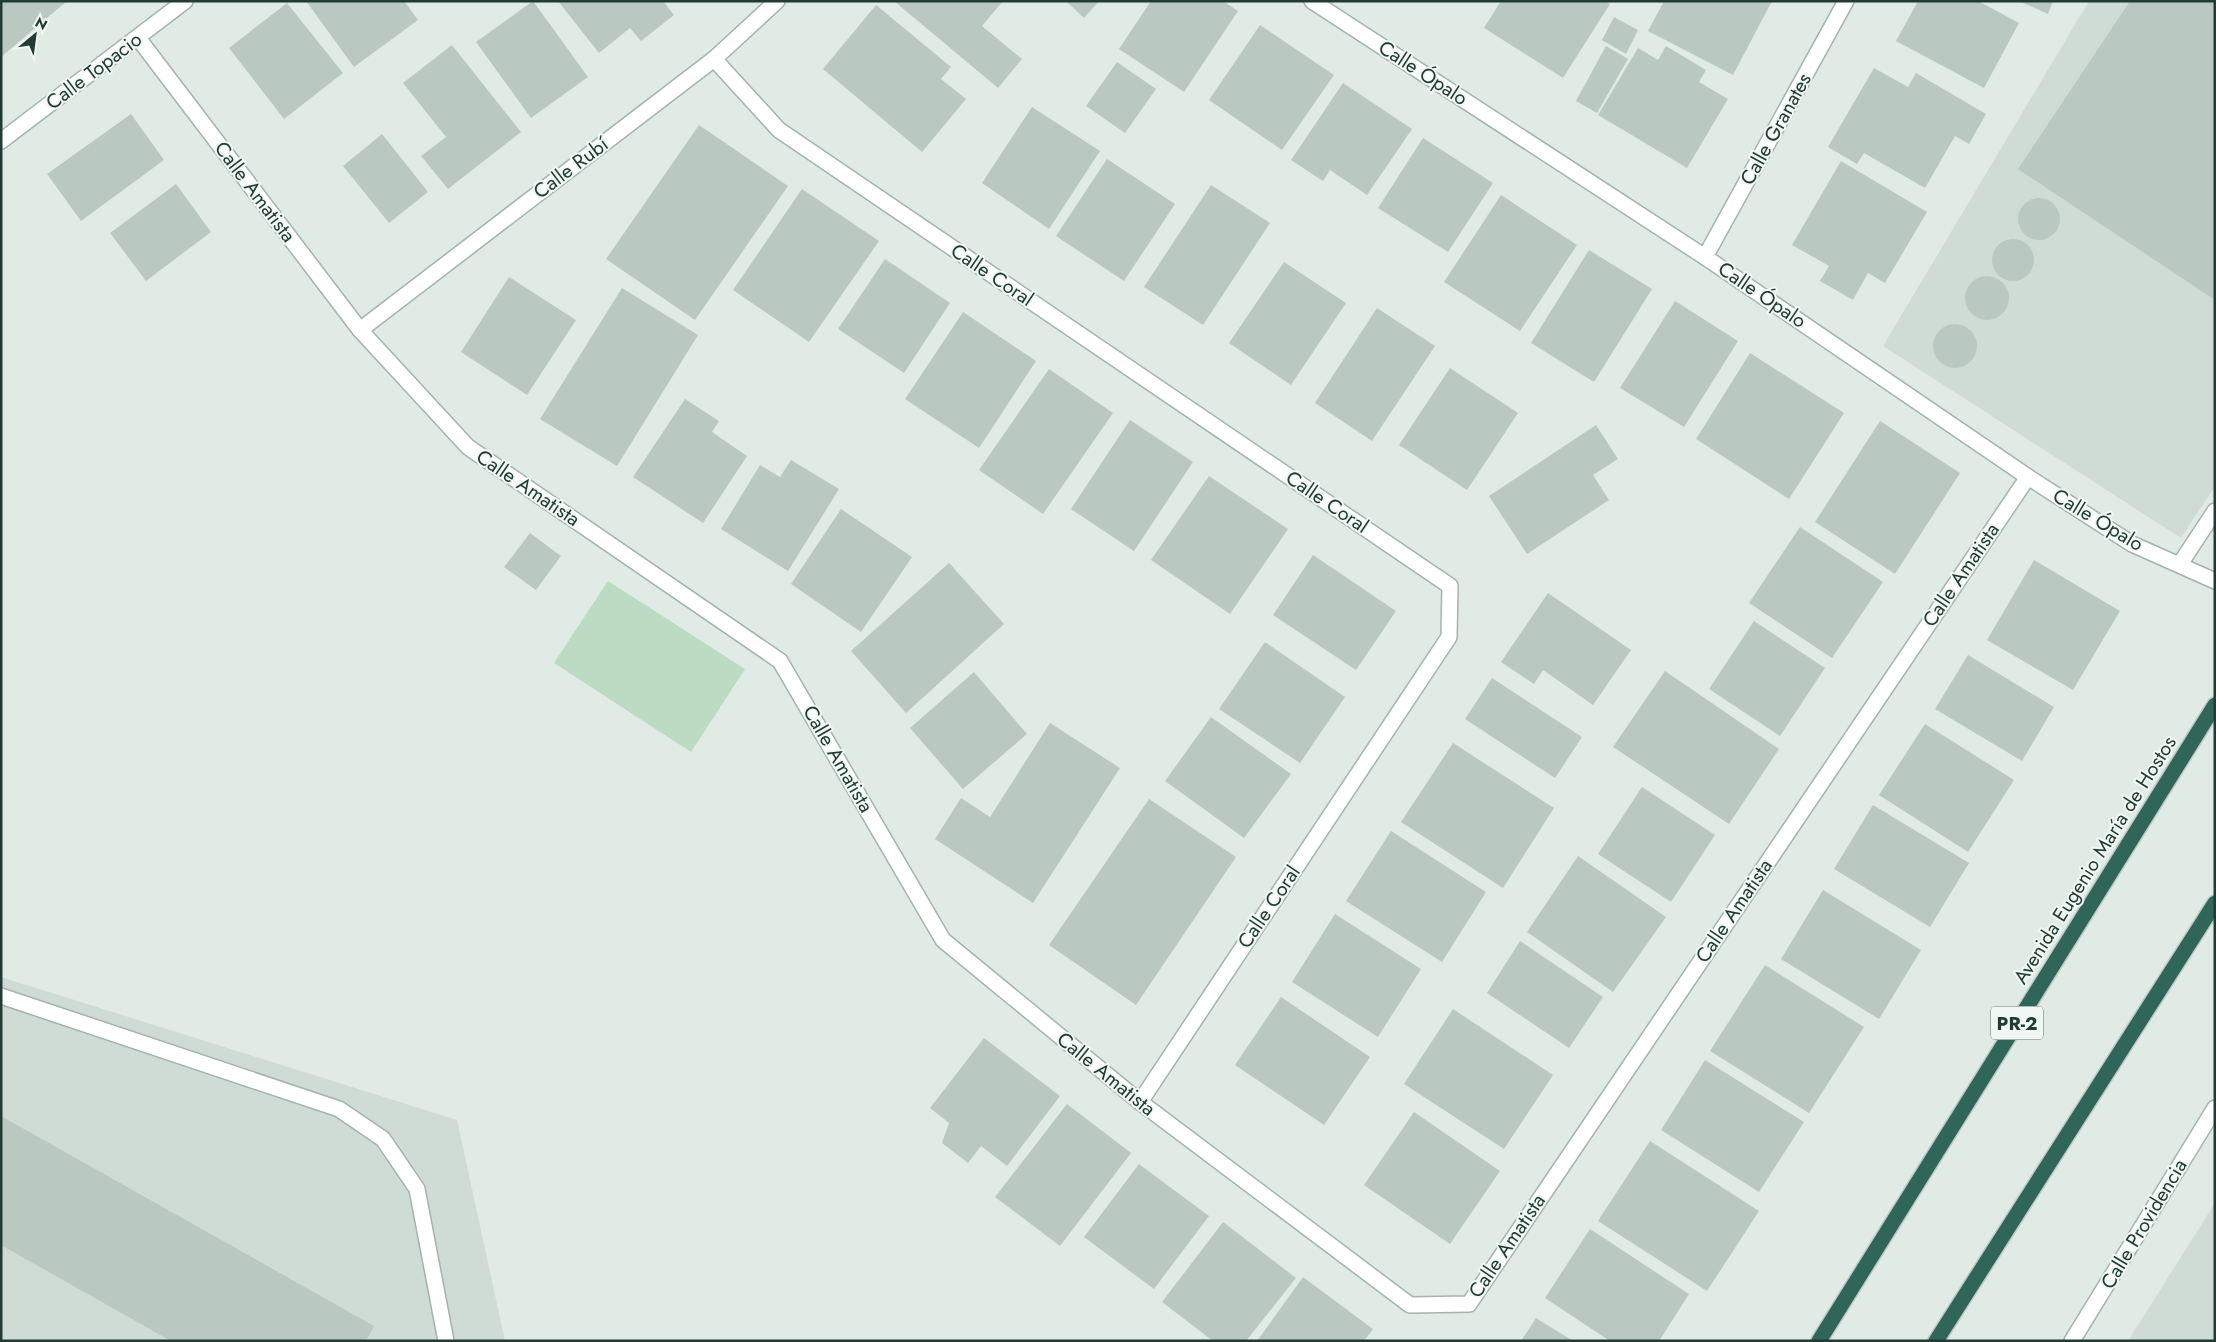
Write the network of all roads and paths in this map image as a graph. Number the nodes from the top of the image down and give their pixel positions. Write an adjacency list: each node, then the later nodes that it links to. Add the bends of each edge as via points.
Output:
1 (186, 1): 5 (street, Calle Topacio)
2 (777, 1): 6 (street, Calle Rubí)
3 (1312, 1): 8 (street, Calle Ópalo)
4 (1846, 1): 8 (street, Calle Granates)
5 (138, 38): 7 (street, Calle Topacio); 9 (street, Calle Amatista)
6 (714, 59): 9 (street, Calle Rubí); 17 (street, Calle Coral, via 779,130 1450,586 1449,637)
7 (1, 141)
8 (1706, 256): 10 (street, Calle Ópalo)
9 (360, 330): 17 (street, Calle Amatista, via 468,447 780,661 943,940)
10 (2028, 477): 12 (street, Calle Ópalo, via 2132,544); 17 (street, Calle Amatista, via 1468,1304 1410,1305)
11 (2215, 511): 12 (street)
12 (2180, 564): 13 (street, Calle Ópalo)
13 (2215, 581)
14 (2215, 705): 20 (highway, Avenida Eugenio María de Hostos / PR-2)
15 (2215, 903): 21 (highway)
16 (1, 996): 19 (street, via 338,1109 383,1139 417,1189)
17 (1140, 1102)
18 (2215, 1108): 22 (street, Calle Providencia)
19 (446, 1341)
20 (1819, 1341)
21 (1936, 1341)
22 (2072, 1341)

